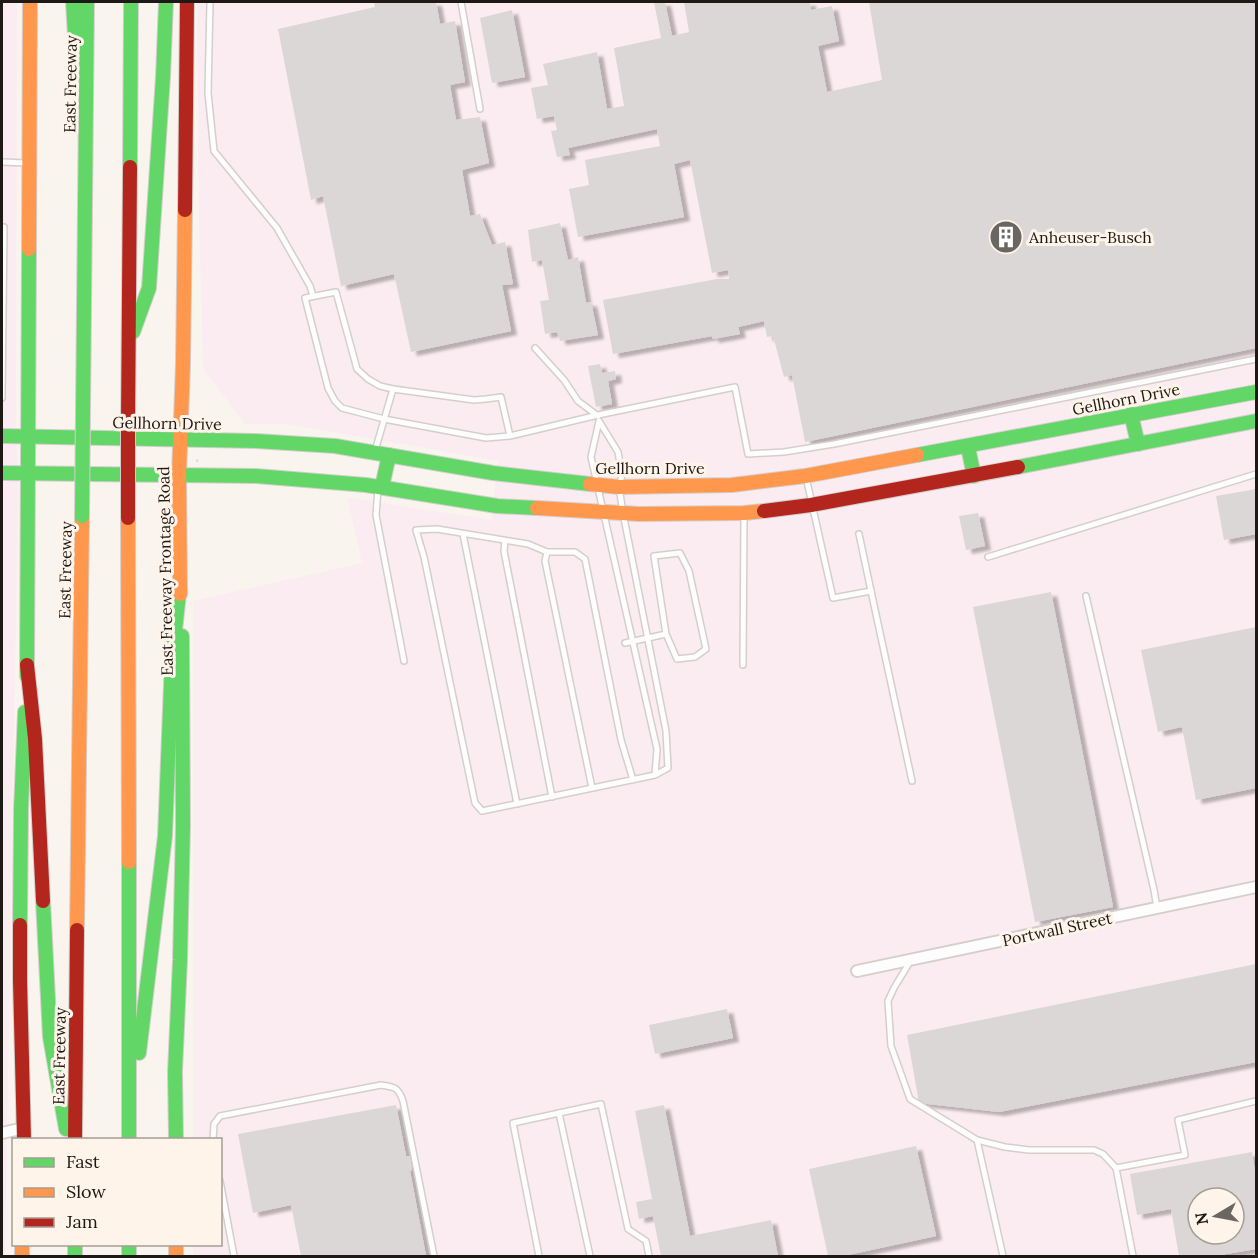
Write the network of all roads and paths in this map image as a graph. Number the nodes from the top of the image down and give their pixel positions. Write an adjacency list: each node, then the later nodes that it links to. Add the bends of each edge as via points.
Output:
1 (30, 2): 11 (main road)
2 (73, 2): 13 (main road)
3 (87, 2): 13 (main road, East Freeway)
4 (131, 2): 15 (main road)
5 (166, 2): 15 (main road, via 149,288)
6 (186, 2): 28 (main road, East Freeway Frontage Road)
7 (210, 2): 14 (lane, via 208,93 214,151 277,228)
8 (461, 2): 9 (lane)
9 (480, 110)
10 (2, 162): 11 (lane)
11 (30, 163): 25 (main road)
12 (4, 227): 20 (lane)
13 (84, 245): 78 (main road, East Freeway, bridge)
14 (313, 296): 18 (lane, via 336,292 357,369 368,379); 23 (lane, via 304,298 335,402 342,408)
15 (128, 346): 79 (main road, bridge)
16 (535, 348): 22 (lane, via 578,401)
17 (1257, 359): 22 (lane, via 784,452 748,454 735,387)
18 (393, 389): 23 (lane); 27 (lane, via 474,400 501,397)
19 (1257, 392): 21 (main road, Gellhorn Drive)
20 (2, 398)
21 (1131, 414): 29 (main road); 30 (main road, Gellhorn Drive)
22 (598, 418): 27 (lane); 41 (lane, via 591,457); 43 (lane, via 618,452)
23 (384, 419): 27 (lane, via 486,438); 31 (lane)
24 (1257, 421): 29 (main road)
25 (29, 435): 26 (main road, Gellhorn Drive); 28 (main road, Gellhorn Drive); 36 (main road)
26 (2, 436)
27 (510, 436)
28 (181, 440): 31 (main road, Gellhorn Drive, via 335,446); 38 (main road, East Freeway Frontage Road)
29 (1138, 444): 40 (main road)
30 (968, 447): 39 (main road, Gellhorn Drive); 40 (main road)
31 (375, 453): 33 (main road, Gellhorn Drive)
32 (198, 455): 34 (path)
33 (389, 455): 41 (main road, Gellhorn Drive); 42 (main road)
34 (197, 465)
35 (2, 473): 36 (main road)
36 (28, 473): 38 (main road); 61 (main road)
37 (1257, 474): 52 (lane)
38 (179, 475): 42 (main road, via 256,476); 53 (main road, East Freeway Frontage Road)
39 (805, 476): 43 (main road, Gellhorn Drive, via 732,485); 44 (lane)
40 (974, 476): 44 (main road)
41 (598, 486): 43 (main road, Gellhorn Drive); 45 (lane)
42 (380, 487): 45 (main road, via 497,506); 60 (lane, via 376,515)
43 (619, 487): 46 (lane)
44 (811, 505): 47 (main road); 54 (lane, via 833,598)
45 (604, 512): 46 (main road); 58 (lane)
46 (623, 513): 47 (main road); 57 (lane)
47 (744, 513): 62 (lane)
48 (463, 534): 50 (lane); 68 (lane); 68 (lane, via 416,530 475,803 482,811)
49 (859, 534): 54 (lane)
50 (505, 541): 51 (lane); 67 (lane)
51 (547, 552): 64 (lane, via 574,552 585,559 621,740); 66 (lane, via 545,561)
52 (988, 557)
53 (180, 584): 80 (main road, via 172,659 165,836); 81 (main road, East Freeway Frontage Road, via 183,826)
54 (871, 591): 65 (lane)
55 (1086, 596): 70 (lane)
56 (666, 634): 56 (lane, via 654,556 680,553 689,571 706,649 695,657 677,659); 57 (lane)
57 (648, 638): 58 (lane); 63 (lane, via 666,731 668,768)
58 (632, 641): 59 (lane); 63 (lane, via 657,749)
59 (625, 643)
60 (404, 661)
61 (27, 665): 76 (main road, via 21,822); 77 (main road, via 35,739 50,1037)
62 (743, 665)
63 (656, 775): 64 (lane)
64 (633, 780): 66 (lane)
65 (912, 781)
66 (592, 788): 67 (lane)
67 (552, 796): 68 (lane)
68 (517, 804)
69 (1257, 887): 70 (street, Portwall Street)
70 (1157, 908): 71 (street, Portwall Street)
71 (911, 960): 72 (street, Portwall Street); 83 (lane, via 888,1001 891,1046 910,1098)
72 (857, 971)
73 (1257, 1101): 84 (lane, via 1178,1120 1185,1155)
74 (559, 1113): 88 (lane, via 513,1123); 89 (lane); 90 (lane, via 601,1104 628,1229 646,1241)
75 (2, 1133): 76 (street)
76 (24, 1134)
77 (68, 1138)
78 (75, 1138)
79 (129, 1138)
80 (129, 1138)
81 (176, 1138)
82 (213, 1138): 87 (lane, via 214,1124 220,1116 381,1085 394,1087 403,1101)
83 (977, 1140): 84 (lane, via 1029,1150 1094,1150); 91 (lane)
84 (1116, 1168): 92 (lane)
85 (222, 1192): 86 (lane)
86 (234, 1257)
87 (434, 1257)
88 (539, 1257)
89 (590, 1257)
90 (649, 1257)
91 (1003, 1257)
92 (1133, 1257)

